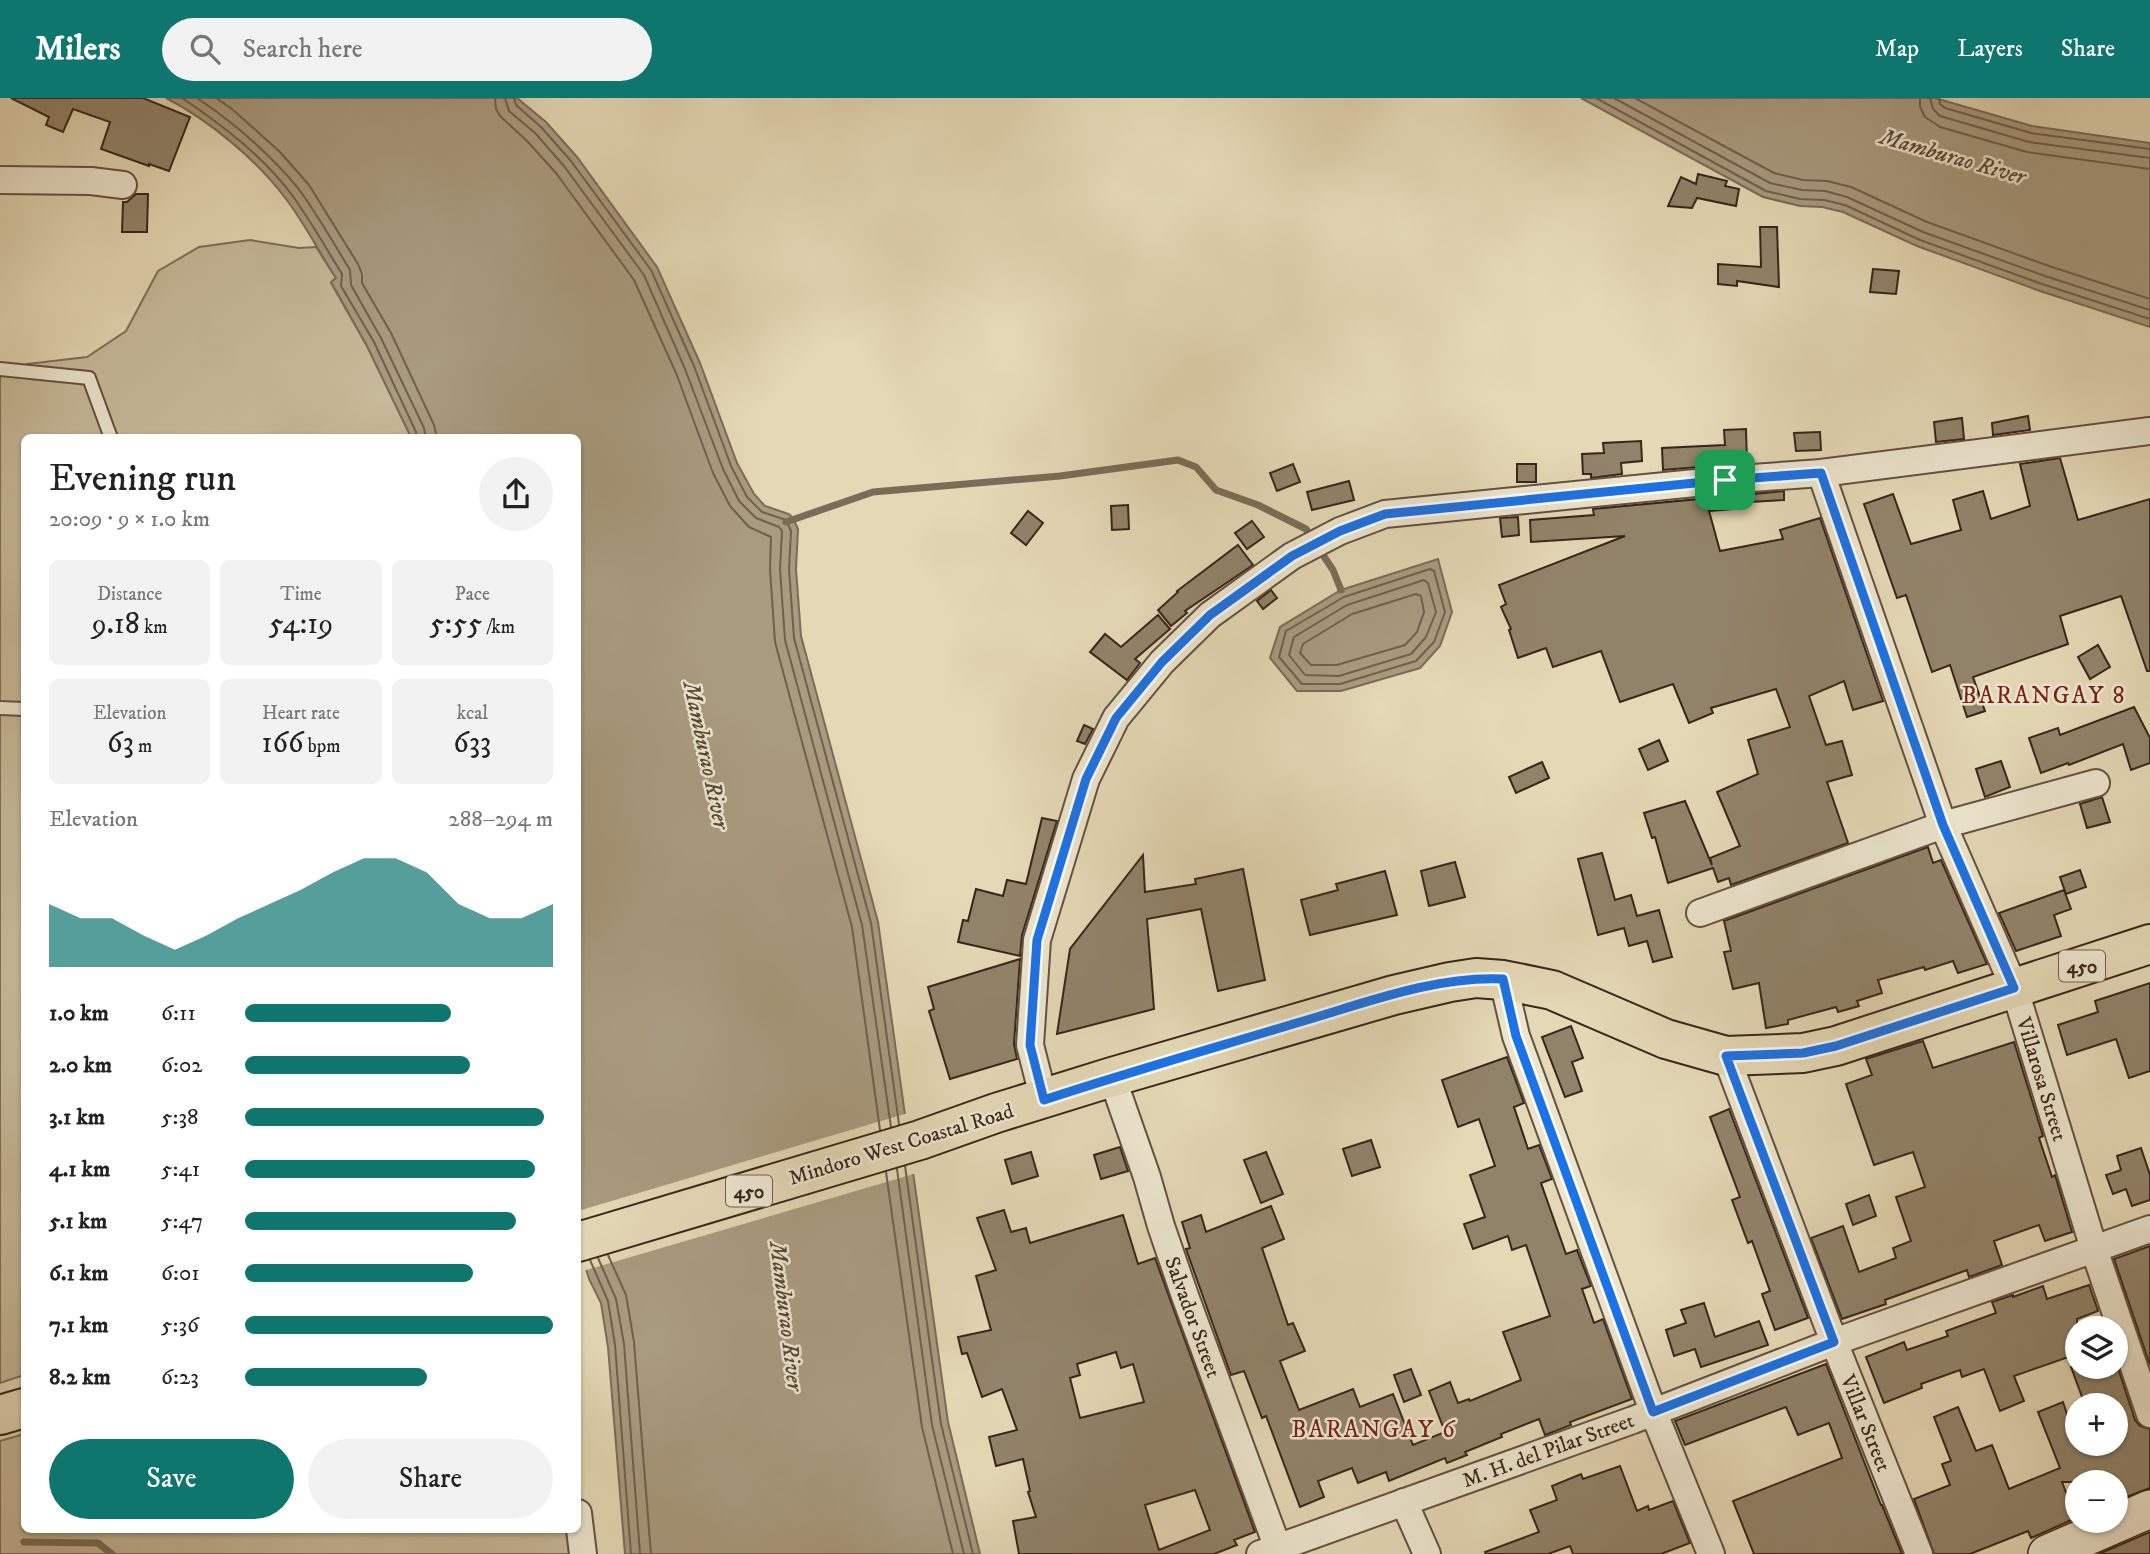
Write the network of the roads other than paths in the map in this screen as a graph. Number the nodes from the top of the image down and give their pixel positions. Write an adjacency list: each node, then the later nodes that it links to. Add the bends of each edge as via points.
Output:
1 (0, 180): 2 (street)
2 (123, 185)
3 (0, 369): 5 (lane, via 89,378)
4 (2150, 431): 6 (street)
5 (110, 434)
6 (1821, 473): 10 (street, Villarosa Street); 17 (street, via 1385,514 1292,556 1210,615 1162,662 1116,718 1086,779 1037,940 1030,1045)
7 (0, 708): 8 (lane)
8 (21, 709)
9 (2096, 783): 10 (street)
10 (1943, 825): 11 (street); 14 (street, Villarosa Street)
11 (1700, 913)
12 (2150, 944): 14 (main road, Mindoro West Coastal Road / 450)
13 (1503, 979): 15 (main road, Mindoro West Coastal Road / 450, via 1552,990 1666,1039); 16 (main road, Mindoro West Coastal Road / 450, via 1476,978 1394,995); 23 (street, via 1516,1036)
14 (2014, 988): 15 (main road, Mindoro West Coastal Road / 450, via 1836,1046 1803,1053); 20 (street, Villarosa Street)
15 (1726, 1056): 21 (street, Villar Street)
16 (1112, 1077): 17 (main road, Mindoro West Coastal Road / 450); 29 (street, Salvador Street)
17 (1044, 1100): 19 (main road, Mindoro West Coastal Road / 450)
18 (2150, 1229): 20 (street, M. H. del Pilar Street)
19 (581, 1241)
20 (2094, 1249): 21 (street, M. H. del Pilar Street); 24 (street, Villarosa Street)
21 (1834, 1342): 23 (street, M. H. del Pilar Street); 33 (street, Villar Street)
22 (21, 1409): 25 (main road)
23 (1653, 1412): 26 (street, M. H. del Pilar Street); 32 (street)
24 (2150, 1414)
25 (0, 1415)
26 (1404, 1502): 29 (street, M. H. del Pilar Street); 31 (street)
27 (2150, 1509): 34 (street)
28 (580, 1533): 30 (street)
29 (1273, 1552)
30 (583, 1554)
31 (1427, 1554)
32 (1711, 1554)
33 (1919, 1554)
34 (2047, 1554)

